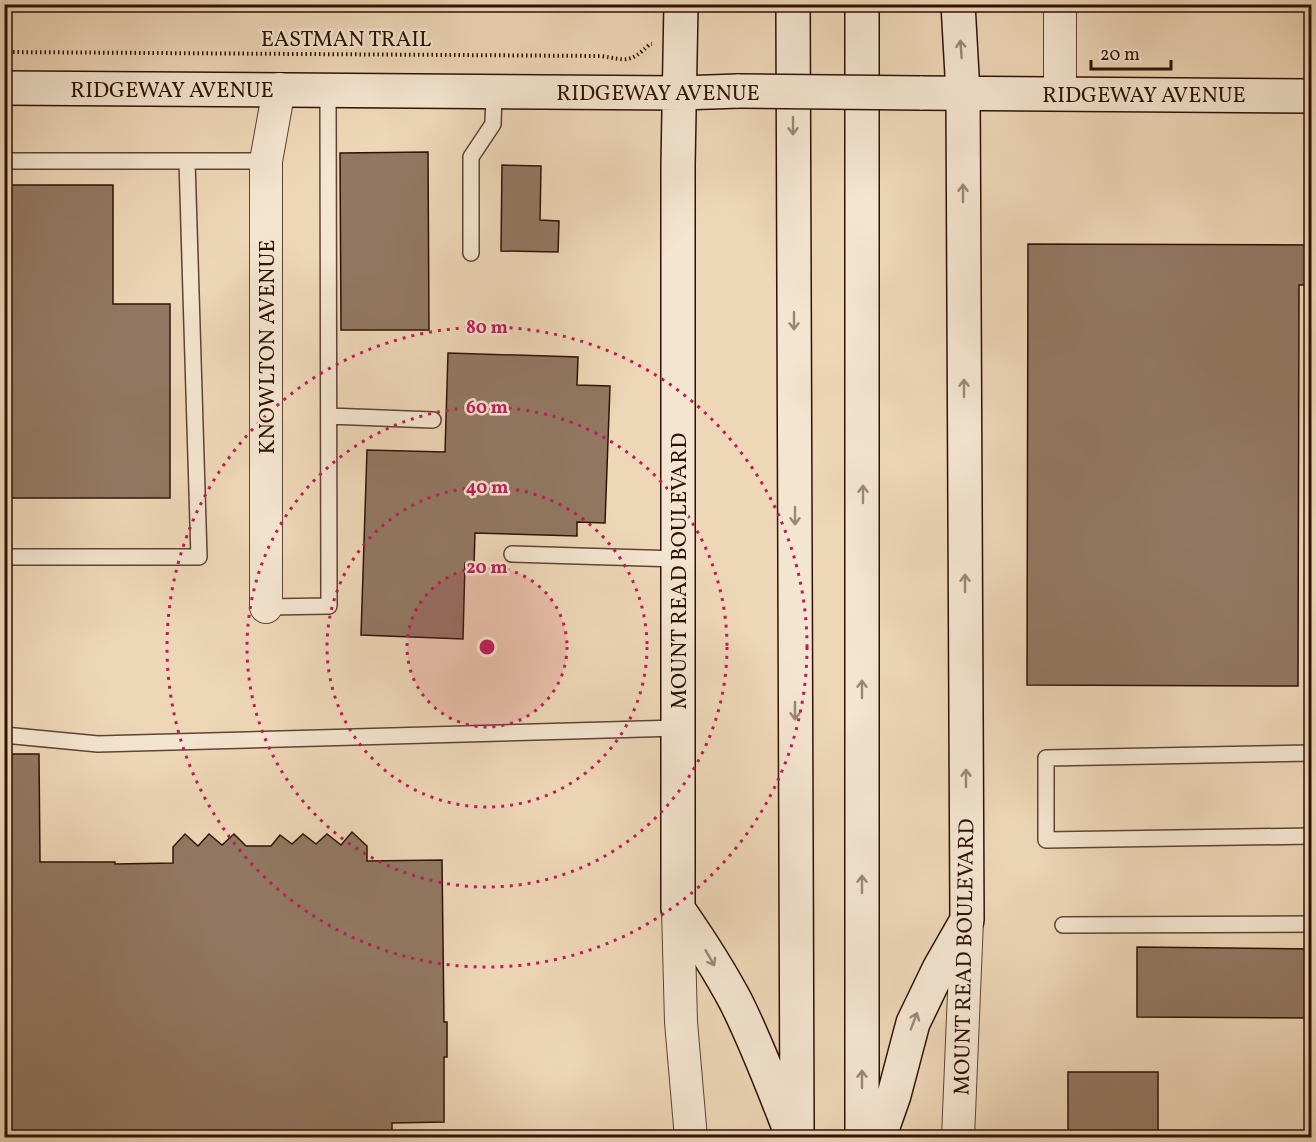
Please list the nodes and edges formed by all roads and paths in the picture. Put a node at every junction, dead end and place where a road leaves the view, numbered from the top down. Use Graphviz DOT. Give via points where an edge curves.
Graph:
graph roads {
  1 [pos="681,4"];
  2 [pos="793,4"];
  3 [pos="861,4"];
  4 [pos="958,4"];
  5 [pos="1060,4"];
  6 [pos="681,44"];
  7 [pos="4,52"];
  8 [pos="4,88"];
  9 [pos="279,89"];
  10 [pos="328,90"];
  11 [pos="494,91"];
  12 [pos="680,93"];
  13 [pos="963,93"];
  14 [pos="1060,94"];
  15 [pos="1311,96"];
  16 [pos="4,161"];
  17 [pos="187,161"];
  18 [pos="266,161"];
  19 [pos="471,253"];
  20 [pos="329,416"];
  21 [pos="433,420"];
  22 [pos="512,554"];
  23 [pos="4,557"];
  24 [pos="678,559"];
  25 [pos="266,607"];
  26 [pos="678,728"];
  27 [pos="4,735"];
  28 [pos="1311,753"];
  29 [pos="1311,836"];
  30 [pos="678,909"];
  31 [pos="967,920"];
  32 [pos="1311,924"];
  33 [pos="1063,925"];
  34 [pos="691,1137"];
  35 [pos="795,1137"];
  36 [pos="862,1137"];
  37 [pos="879,1137"];
  38 [pos="958,1137"];
  1 -- 6 [label="main road, MOUNT READ BOULEVARD"];
  2 -- 35 [label="main road, one-way"];
  36 -- 3 [label="main road, one-way"];
  13 -- 4 [label="main road, MOUNT READ BOULEVARD, one-way"];
  5 -- 14 [label="street"];
  6 -- 7 [label="path, EASTMAN TRAIL" via="650,44 637,57 626,60 601,56"];
  6 -- 12 [label="main road, MOUNT READ BOULEVARD"];
  8 -- 9 [label="main road, RIDGEWAY AVENUE"];
  9 -- 10 [label="main road, RIDGEWAY AVENUE"];
  9 -- 18 [label="street, KNOWLTON AVENUE"];
  10 -- 11 [label="main road, RIDGEWAY AVENUE"];
  10 -- 20 [label="lane"];
  11 -- 12 [label="main road, RIDGEWAY AVENUE"];
  11 -- 19 [label="lane" via="493,124 471,157"];
  12 -- 13 [label="main road, RIDGEWAY AVENUE, bridge"];
  12 -- 24 [label="main road, MOUNT READ BOULEVARD"];
  13 -- 14 [label="main road, RIDGEWAY AVENUE"];
  31 -- 13 [label="main road, MOUNT READ BOULEVARD, one-way"];
  14 -- 15 [label="main road, RIDGEWAY AVENUE"];
  16 -- 17 [label="lane"];
  17 -- 18 [label="lane"];
  17 -- 23 [label="lane" via="199,557"];
  18 -- 25 [label="street, KNOWLTON AVENUE"];
  20 -- 21 [label="lane"];
  20 -- 25 [label="lane" via="329,606"];
  22 -- 24 [label="lane"];
  24 -- 26 [label="main road, MOUNT READ BOULEVARD"];
  26 -- 27 [label="lane" via="98,744"];
  26 -- 30 [label="main road, MOUNT READ BOULEVARD"];
  28 -- 29 [label="lane" via="1046,758 1046,840"];
  30 -- 34 [label="street, MOUNT READ BOULEVARD" via="681,1022"];
  30 -- 35 [label="main road, one-way" via="736,1003"];
  37 -- 31 [label="main road, one-way" via="913,1023"];
  31 -- 38 [label="street, MOUNT READ BOULEVARD"];
  32 -- 33 [label="lane"];
}
